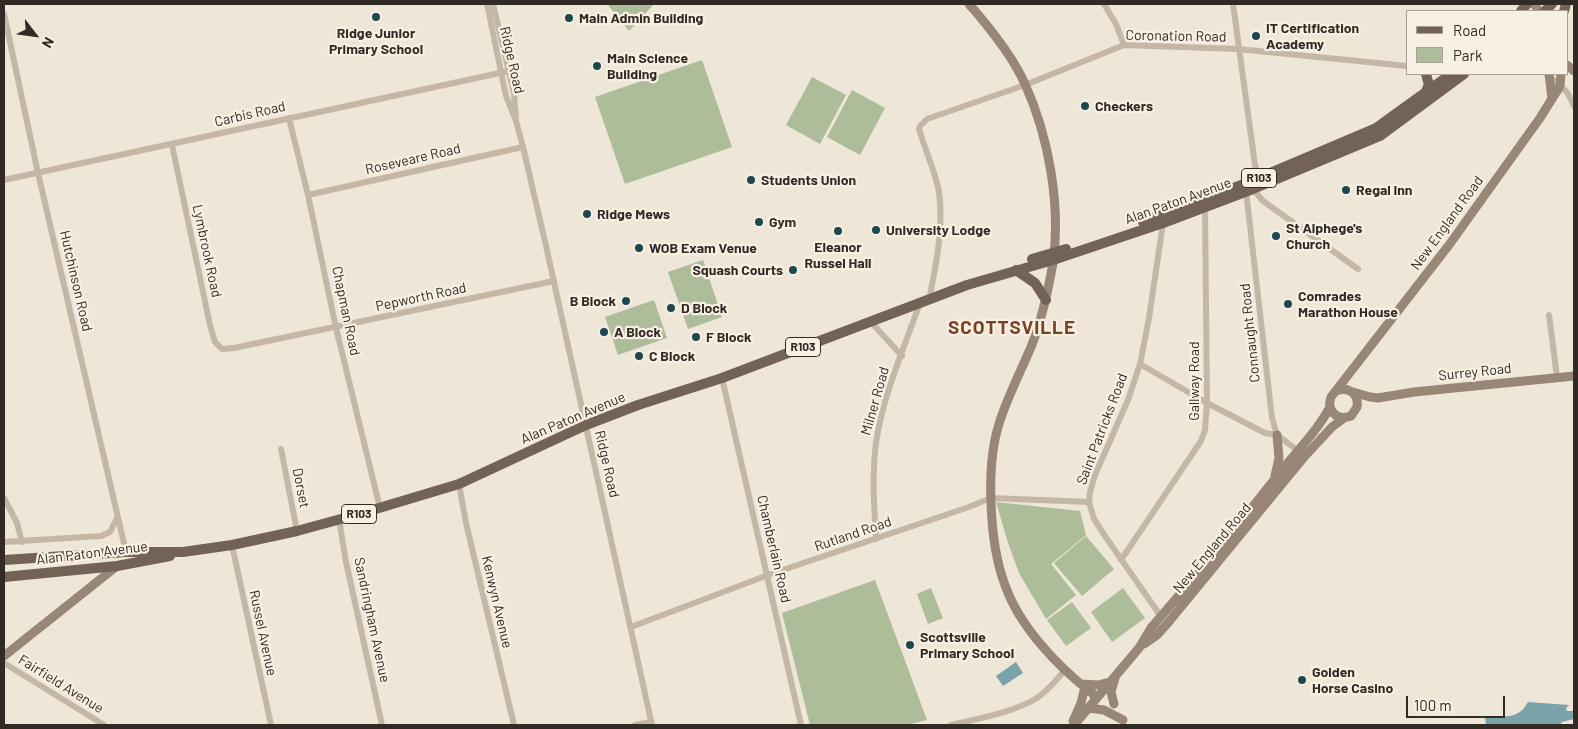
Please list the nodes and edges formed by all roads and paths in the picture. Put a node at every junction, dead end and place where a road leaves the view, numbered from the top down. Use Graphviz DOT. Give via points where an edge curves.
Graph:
graph roads {
  1 [pos="487,4"];
  2 [pos="493,4"];
  3 [pos="969,4"];
  4 [pos="1104,4"];
  5 [pos="1233,4"];
  6 [pos="1534,4"];
  7 [pos="1547,8"];
  8 [pos="4,14"];
  9 [pos="6,35"];
  10 [pos="1124,45"];
  11 [pos="1238,49"];
  12 [pos="1406,66"];
  13 [pos="505,71"];
  14 [pos="1426,75"];
  15 [pos="1454,75"];
  16 [pos="1561,75"];
  17 [pos="1550,76"];
  18 [pos="1025,85"];
  19 [pos="1560,86"];
  20 [pos="1424,94"];
  21 [pos="1552,99"];
  22 [pos="1574,106"];
  23 [pos="289,118"];
  24 [pos="927,119"];
  25 [pos="172,145"];
  26 [pos="523,147"];
  27 [pos="38,173"];
  28 [pos="1259,178"];
  29 [pos="4,180"];
  30 [pos="1250,190"];
  31 [pos="308,195"];
  32 [pos="1205,207"];
  33 [pos="1163,223"];
  34 [pos="1053,256"];
  35 [pos="1358,269"];
  36 [pos="1016,270"];
  37 [pos="554,282"];
  38 [pos="967,285"];
  39 [pos="1046,300"];
  40 [pos="924,301"];
  41 [pos="1549,315"];
  42 [pos="871,322"];
  43 [pos="336,328"];
  44 [pos="234,348"];
  45 [pos="902,356"];
  46 [pos="1361,359"];
  47 [pos="1140,364"];
  48 [pos="1574,376"];
  49 [pos="1557,377"];
  50 [pos="722,378"];
  51 [pos="1336,391"];
  52 [pos="1352,391"];
  53 [pos="1378,398"];
  54 [pos="1207,403"];
  55 [pos="1330,407"];
  56 [pos="1357,407"];
  57 [pos="1344,418"];
  58 [pos="586,425"];
  59 [pos="1277,436"];
  60 [pos="281,449"];
  61 [pos="1302,453"];
  62 [pos="1275,479"];
  63 [pos="459,484"];
  64 [pos="4,498"];
  65 [pos="991,498"];
  66 [pos="1089,502"];
  67 [pos="380,508"];
  68 [pos="117,518"];
  69 [pos="339,519"];
  70 [pos="297,531"];
  71 [pos="876,539"];
  72 [pos="4,542"];
  73 [pos="22,542"];
  74 [pos="232,546"];
  75 [pos="126,552"];
  76 [pos="183,552"];
  77 [pos="4,560"];
  78 [pos="1121,560"];
  79 [pos="117,566"];
  80 [pos="768,576"];
  81 [pos="4,577"];
  82 [pos="1164,620"];
  83 [pos="631,627"];
  84 [pos="4,656"];
  85 [pos="4,663"];
  86 [pos="1065,670"];
  87 [pos="1117,674"];
  88 [pos="1110,682"];
  89 [pos="1083,685"];
  90 [pos="1096,695"];
  91 [pos="1114,704"];
  92 [pos="1088,708"];
  93 [pos="1123,720"];
  94 [pos="652,723"];
  95 [pos="104,725"];
  96 [pos="271,725"];
  97 [pos="382,725"];
  98 [pos="514,725"];
  99 [pos="635,725"];
  100 [pos="801,725"];
  101 [pos="951,725"];
  102 [pos="1072,725"];
  1 -- 13 [label="street, Ridge Road"];
  2 -- 13 [label="street, Ridge Road"];
  3 -- 18 [label="street" via="1004,49"];
  4 -- 10 [label="street"];
  5 -- 11 [label="street"];
  6 -- 7 [label="street"];
  8 -- 9 [label="street, Hutchinson Road"];
  9 -- 27 [label="street, Hutchinson Road"];
  10 -- 11 [label="street, Coronation Road"];
  10 -- 18 [label="street, Coronation Road"];
  11 -- 12 [label="street, Coronation Road"];
  11 -- 28 [label="street"];
  13 -- 23 [label="street, Carbis Road"];
  13 -- 26 [label="street, Ridge Road" via="506,96"];
  14 -- 20 [label="main road" via="1429,85"];
  15 -- 20 [label="main road, Alan Paton Avenue / R103"];
  15 -- 30 [label="main road, Alan Paton Avenue / R103" via="1380,136"];
  16 -- 19 [label="street, New England Road"];
  17 -- 19 [label="street"];
  17 -- 21 [label="street"];
  18 -- 24 [label="street, Coronation Road"];
  18 -- 34 [label="street" via="1045,147 1053,186"];
  19 -- 21 [label="street, New England Road"];
  19 -- 22 [label="street"];
  20 -- 28 [label="main road, Alan Paton Avenue / R103" via="1376,128"];
  21 -- 46 [label="street, New England Road" via="1449,245"];
  23 -- 25 [label="street, Carbis Road"];
  23 -- 31 [label="street, Chapman Road"];
  24 -- 40 [label="street, Milner Road" via="919,129 933,169 940,208 936,267"];
  25 -- 27 [label="street, Carbis Road"];
  25 -- 44 [label="street, Lymbrook Road" via="215,342 222,349"];
  26 -- 31 [label="street, Roseveare Road"];
  26 -- 37 [label="street, Ridge Road"];
  27 -- 29 [label="street, Carbis Road"];
  27 -- 68 [label="street, Hutchinson Road"];
  28 -- 34 [label="main road, Alan Paton Avenue / R103"];
  30 -- 32 [label="main road, Alan Paton Avenue / R103"];
  30 -- 35 [label="street"];
  30 -- 59 [label="street, Connaught Road" via="1272,418"];
  31 -- 43 [label="street, Chapman Road"];
  32 -- 33 [label="main road, Alan Paton Avenue / R103"];
  32 -- 54 [label="street, Gallway Road"];
  33 -- 34 [label="main road, Alan Paton Avenue / R103"];
  33 -- 47 [label="street, Saint Patricks Road"];
  34 -- 36 [label="main road, Alan Paton Avenue / R103"];
  34 -- 38 [label="main road, Alan Paton Avenue / R103" via="992,271"];
  34 -- 39 [label="street"];
  36 -- 38 [label="main road, Alan Paton Avenue / R103"];
  36 -- 39 [label="main road" via="1035,283"];
  37 -- 43 [label="street, Pepworth Road"];
  37 -- 58 [label="street, Ridge Road"];
  38 -- 40 [label="main road, Alan Paton Avenue / R103"];
  39 -- 65 [label="street" via="996,434"];
  40 -- 42 [label="main road, Alan Paton Avenue / R103"];
  40 -- 45 [label="street, Milner Road"];
  41 -- 49 [label="street"];
  42 -- 45 [label="street"];
  42 -- 50 [label="main road, Alan Paton Avenue / R103"];
  43 -- 44 [label="street, Pepworth Road"];
  43 -- 67 [label="street, Chapman Road"];
  45 -- 71 [label="street, Milner Road" via="876,443"];
  46 -- 51 [label="street, New England Road"];
  46 -- 52 [label="street, New England Road" via="1352,378"];
  47 -- 54 [label="street"];
  47 -- 66 [label="street, Saint Patricks Road" via="1095,475"];
  48 -- 49 [label="street, Surrey Road"];
  49 -- 53 [label="street, Surrey Road"];
  50 -- 58 [label="main road, Alan Paton Avenue / R103"];
  50 -- 80 [label="street, Chamberlain Road"];
  51 -- 52 [label="street"];
  51 -- 55 [label="street" via="1331,396"];
  52 -- 53 [label="street, Surrey Road"];
  52 -- 56 [label="street"];
  53 -- 56 [label="street, Surrey Road"];
  54 -- 59 [label="street"];
  54 -- 78 [label="street, Gallway Road" via="1201,441"];
  55 -- 57 [label="street" via="1333,414"];
  55 -- 61 [label="street, New England Road"];
  56 -- 57 [label="street" via="1351,416"];
  57 -- 61 [label="street, New England Road"];
  58 -- 63 [label="main road, Alan Paton Avenue / R103"];
  58 -- 83 [label="street, Ridge Road"];
  59 -- 61 [label="street"];
  59 -- 62 [label="street" via="1279,458"];
  60 -- 70 [label="street, Dorset"];
  61 -- 62 [label="street, New England Road"];
  61 -- 82 [label="street, New England Road"];
  62 -- 82 [label="street, New England Road"];
  63 -- 67 [label="main road, Alan Paton Avenue / R103"];
  63 -- 98 [label="street, Kenwyn Avenue"];
  64 -- 73 [label="street"];
  65 -- 66 [label="street, Rutland Road"];
  65 -- 71 [label="street, Rutland Road"];
  65 -- 86 [label="street" via="995,548 1005,587 1025,622"];
  66 -- 78 [label="street, Saint Patricks Road" via="1094,519"];
  67 -- 69 [label="main road, Alan Paton Avenue / R103"];
  68 -- 73 [label="street" via="110,532 101,536"];
  68 -- 75 [label="street, Hutchinson Road"];
  69 -- 70 [label="main road, Alan Paton Avenue / R103"];
  69 -- 97 [label="street, Sandringham Avenue" via="347,570"];
  70 -- 74 [label="main road, Alan Paton Avenue / R103"];
  71 -- 80 [label="street, Rutland Road"];
  72 -- 73 [label="street"];
  74 -- 76 [label="main road, Alan Paton Avenue / R103"];
  74 -- 96 [label="street, Russel Avenue"];
  75 -- 76 [label="main road, Alan Paton Avenue / R103"];
  75 -- 77 [label="main road, Alan Paton Avenue / R103"];
  76 -- 79 [label="main road, Alan Paton Avenue / R103"];
  78 -- 82 [label="street, Saint Patricks Road"];
  79 -- 81 [label="main road, Alan Paton Avenue / R103"];
  79 -- 84 [label="street"];
  80 -- 83 [label="street, Rutland Road"];
  80 -- 100 [label="street, Chamberlain Road"];
  82 -- 87 [label="street, New England Road"];
  83 -- 94 [label="street, Ridge Road"];
  85 -- 95 [label="street, Fairfield Avenue"];
  86 -- 89 [label="street"];
  86 -- 101 [label="street" via="1037,698 1003,712"];
  87 -- 88 [label="street, New England Road"];
  87 -- 91 [label="street" via="1111,692"];
  88 -- 89 [label="street"];
  88 -- 90 [label="street, New England Road"];
  89 -- 90 [label="street"];
  89 -- 102 [label="street"];
  90 -- 92 [label="street, New England Road"];
  92 -- 93 [label="street" via="1104,710"];
  92 -- 102 [label="street, New England Road"];
  94 -- 99 [label="street"];
}
